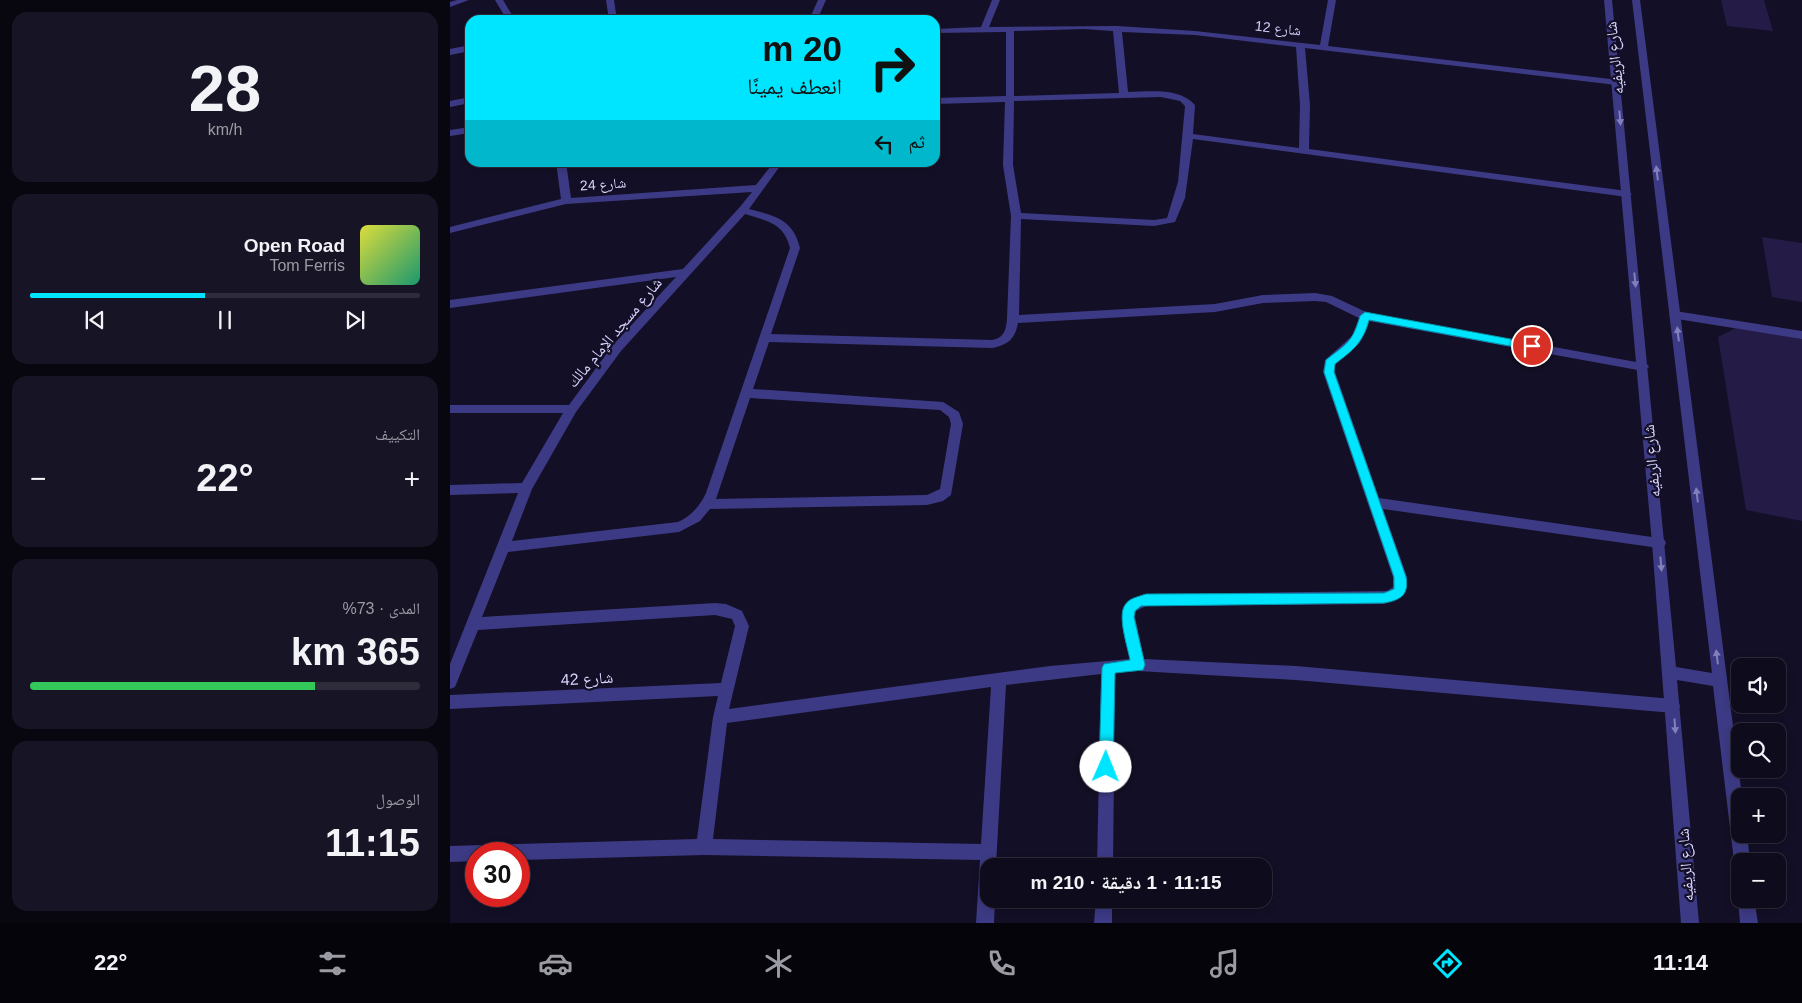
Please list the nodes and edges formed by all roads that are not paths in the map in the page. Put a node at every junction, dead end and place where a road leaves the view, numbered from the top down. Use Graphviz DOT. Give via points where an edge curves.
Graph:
graph roads {
  1 [pos="465,0"];
  2 [pos="499,0"];
  3 [pos="610,0"];
  4 [pos="822,0"];
  5 [pos="996,0"];
  6 [pos="1332,0"];
  7 [pos="1608,0"];
  8 [pos="1636,0"];
  9 [pos="450,5"];
  10 [pos="508,15"];
  11 [pos="612,15"];
  12 [pos="815,15"];
  13 [pos="1010,28"];
  14 [pos="1117,28"];
  15 [pos="984,29"];
  16 [pos="940,31"];
  17 [pos="1300,44"];
  18 [pos="1324,46"];
  19 [pos="465,49"];
  20 [pos="450,52"];
  21 [pos="1616,82"];
  22 [pos="1124,96"];
  23 [pos="1010,100"];
  24 [pos="465,101"];
  25 [pos="940,101"];
  26 [pos="450,104"];
  27 [pos="465,131"];
  28 [pos="450,133"];
  29 [pos="1190,136"];
  30 [pos="1304,151"];
  31 [pos="561,167"];
  32 [pos="776,167"];
  33 [pos="761,188"];
  34 [pos="1627,194"];
  35 [pos="566,201"];
  36 [pos="743,210"];
  37 [pos="1016,216"];
  38 [pos="450,230"];
  39 [pos="686,272"];
  40 [pos="450,304"];
  41 [pos="1675,315"];
  42 [pos="1365,316"];
  43 [pos="1013,319"];
  44 [pos="1802,335"];
  45 [pos="765,338"];
  46 [pos="1643,367"];
  47 [pos="746,393"];
  48 [pos="450,409"];
  49 [pos="572,409"];
  50 [pos="526,488"];
  51 [pos="450,490"];
  52 [pos="1374,502"];
  53 [pos="707,504"];
  54 [pos="1659,543"];
  55 [pos="503,547"];
  56 [pos="472,624"];
  57 [pos="1138,665"];
  58 [pos="1108,668"];
  59 [pos="1670,672"];
  60 [pos="999,680"];
  61 [pos="1720,681"];
  62 [pos="450,682"];
  63 [pos="727,689"];
  64 [pos="450,702"];
  65 [pos="1673,706"];
  66 [pos="720,717"];
  67 [pos="704,848"];
  68 [pos="989,852"];
  69 [pos="1741,853"];
  70 [pos="450,854"];
  71 [pos="1104,858"];
  72 [pos="1104,908"];
  73 [pos="1747,908"];
  74 [pos="985,923"];
  75 [pos="1104,923"];
  76 [pos="1690,923"];
  77 [pos="1749,923"];
  1 -- 9 [label="street"];
  2 -- 10 [label="street"];
  3 -- 11 [label="street"];
  4 -- 12 [label="street"];
  5 -- 15 [label="street"];
  6 -- 18 [label="street"];
  7 -- 21 [label="street, شارع الريفيه"];
  41 -- 8 [label="street, شارع الريفيه, one-way"];
  13 -- 14 [label="street, شارع 12"];
  13 -- 15 [label="street, شارع 12"];
  13 -- 23 [label="street"];
  14 -- 17 [label="street, شارع 12"];
  14 -- 22 [label="street"];
  15 -- 16 [label="street, شارع 12"];
  17 -- 18 [label="street, شارع 12"];
  17 -- 30 [label="street" via="1305,105"];
  18 -- 21 [label="street, شارع 12"];
  19 -- 20 [label="street"];
  21 -- 34 [label="street, شارع الريفيه, one-way"];
  22 -- 23 [label="street"];
  22 -- 29 [label="street" via="1160,94 1183,99 1190,105"];
  23 -- 25 [label="street"];
  23 -- 37 [label="street" via="1008,165"];
  24 -- 26 [label="street"];
  27 -- 28 [label="street"];
  29 -- 30 [label="street"];
  29 -- 37 [label="street" via="1178,206 1171,220 1154,223"];
  30 -- 34 [label="street"];
  31 -- 35 [label="street"];
  32 -- 33 [label="street, شارع مسجد الإمام مالك"];
  33 -- 35 [label="street, شارع 24"];
  33 -- 36 [label="street, شارع مسجد الإمام مالك"];
  34 -- 46 [label="street, شارع الريفيه, one-way"];
  35 -- 38 [label="street, شارع 24"];
  36 -- 39 [label="street, شارع مسجد الإمام مالك"];
  36 -- 45 [label="street" via="780,222 794,238 792,260"];
  37 -- 43 [label="street"];
  39 -- 40 [label="street"];
  39 -- 49 [label="street, شارع مسجد الإمام مالك" via="617,348"];
  41 -- 44 [label="street"];
  61 -- 41 [label="street, شارع الريفيه, one-way"];
  42 -- 43 [label="street" via="1328,299 1315,297 1263,299 1215,308"];
  42 -- 46 [label="street"];
  42 -- 52 [label="street" via="1354,343 1329,363 1329,372"];
  43 -- 45 [label="street" via="1008,339 992,344"];
  45 -- 47 [label="street"];
  46 -- 54 [label="street, شارع الريفيه"];
  47 -- 53 [label="street"];
  47 -- 53 [label="street" via="943,406 955,415 956,424 946,491 927,500"];
  48 -- 49 [label="street"];
  49 -- 50 [label="street, شارع مسجد الإمام مالك"];
  50 -- 51 [label="street"];
  50 -- 55 [label="street, شارع مسجد الإمام مالك"];
  52 -- 54 [label="street"];
  52 -- 57 [label="street" via="1400,577 1401,586 1393,596 1137,602 1130,608 1128,617"];
  53 -- 55 [label="street" via="692,522 679,527"];
  54 -- 59 [label="street, شارع الريفيه, one-way"];
  55 -- 56 [label="street, شارع مسجد الإمام مالك"];
  56 -- 62 [label="street, شارع مسجد الإمام مالك"];
  56 -- 63 [label="street" via="726,610 737,615 742,626"];
  57 -- 58 [label="street"];
  57 -- 65 [label="street" via="1296,673"];
  58 -- 60 [label="street"];
  58 -- 71 [label="street"];
  59 -- 61 [label="street"];
  59 -- 65 [label="street, شارع الريفيه"];
  60 -- 66 [label="street"];
  60 -- 68 [label="street"];
  61 -- 69 [label="street, شارع الريفيه"];
  63 -- 64 [label="street, شارع 42"];
  63 -- 66 [label="street"];
  65 -- 76 [label="street, شارع الريفيه, one-way"];
  66 -- 67 [label="street"];
  67 -- 68 [label="street"];
  67 -- 70 [label="street"];
  68 -- 74 [label="street"];
  72 -- 75 [label="street"];
  73 -- 77 [label="street"];
}
